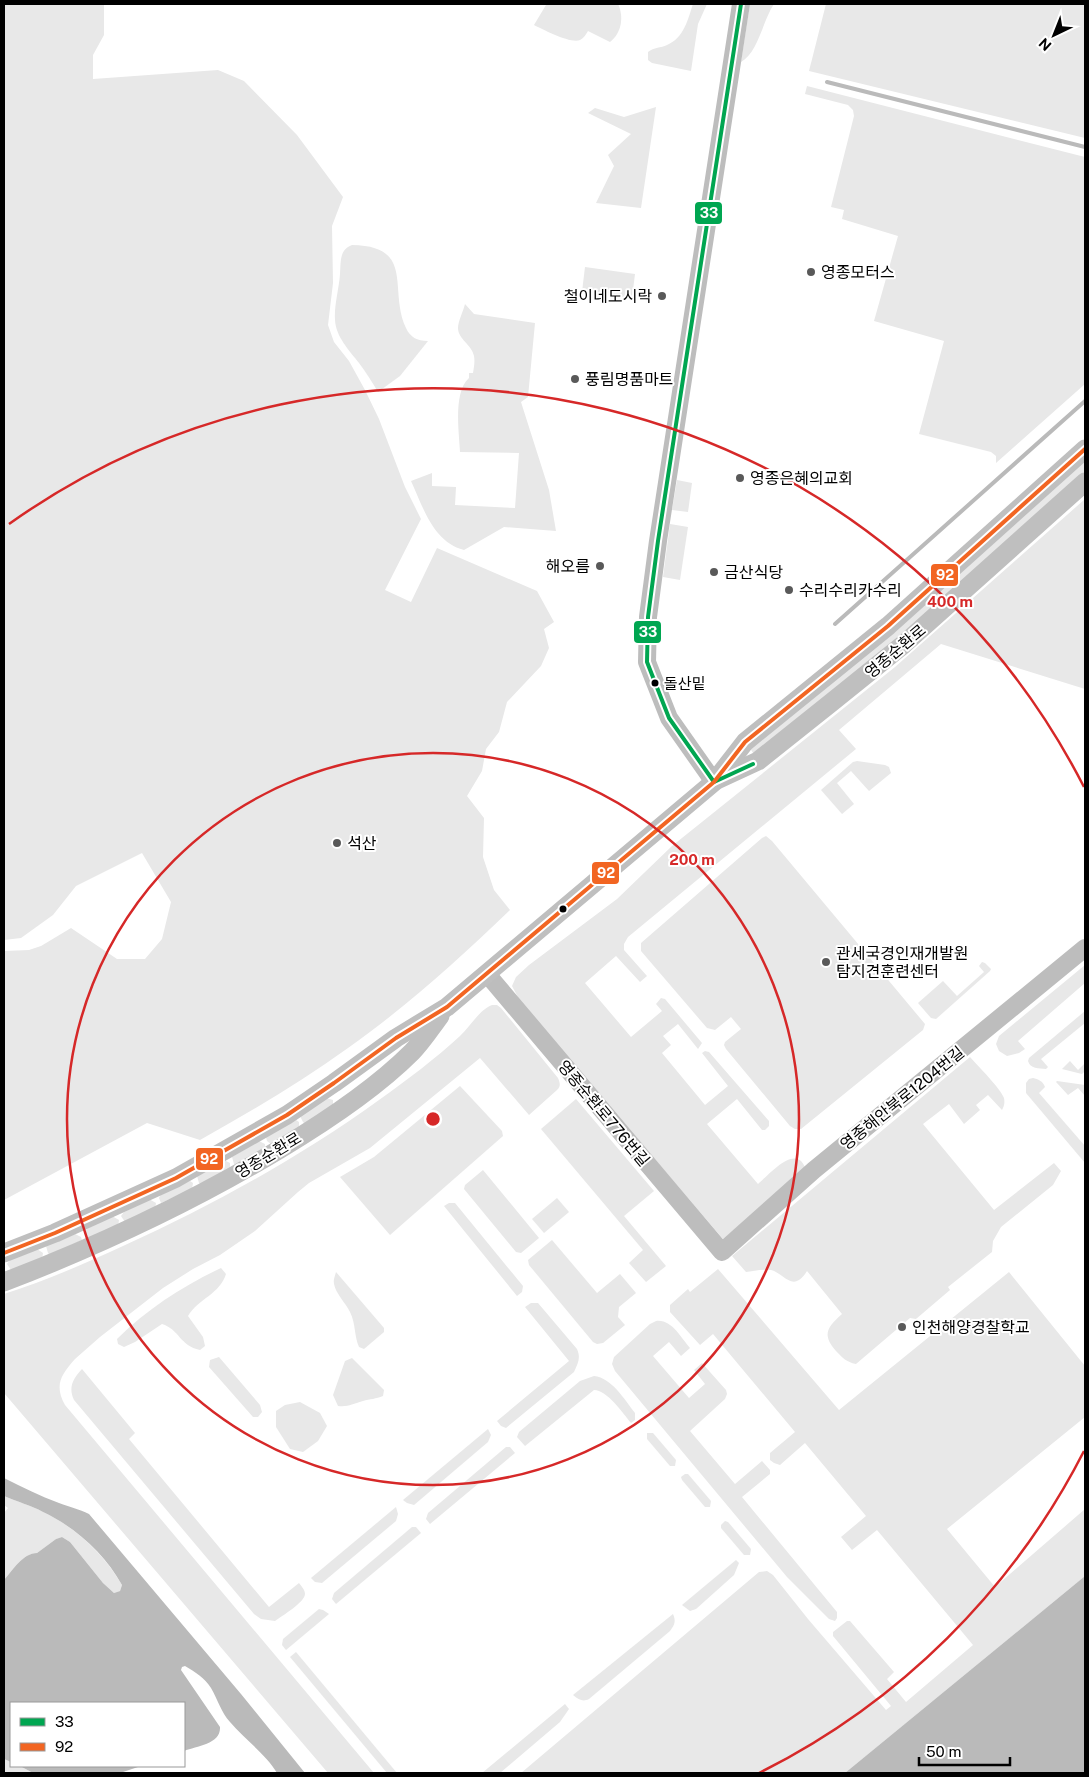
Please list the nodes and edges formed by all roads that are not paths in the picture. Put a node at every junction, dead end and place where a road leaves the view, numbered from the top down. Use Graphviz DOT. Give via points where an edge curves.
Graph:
graph roads {
  1 [pos="741,4"];
  2 [pos="1085,449"];
  3 [pos="1085,482"];
  4 [pos="714,782"];
  5 [pos="1085,948"];
  6 [pos="487,974"];
  7 [pos="447,1008"];
  8 [pos="722,1252"];
  9 [pos="4,1253"];
  10 [pos="4,1282"];
  1 -- 4 [label="street" via="658,542 646,652 669,718"];
  2 -- 4 [label="main road, 영종순환로" via="888,626 745,742"];
  3 -- 4 [label="main road, 영종순환로" via="904,644 758,762"];
  4 -- 6 [label="main road, 영종순환로"];
  5 -- 8 [label="street, 영종해안북로1204번길" via="814,1170"];
  6 -- 7 [label="main road, 영종순환로"];
  6 -- 8 [label="street, 영종순환로776번길"];
  7 -- 9 [label="main road, 영종순환로" via="396,1038 287,1114 184,1173 115,1207"];
  7 -- 10 [label="main road, 영종순환로" via="413,1052 390,1072 294,1140 148,1221"];
}
